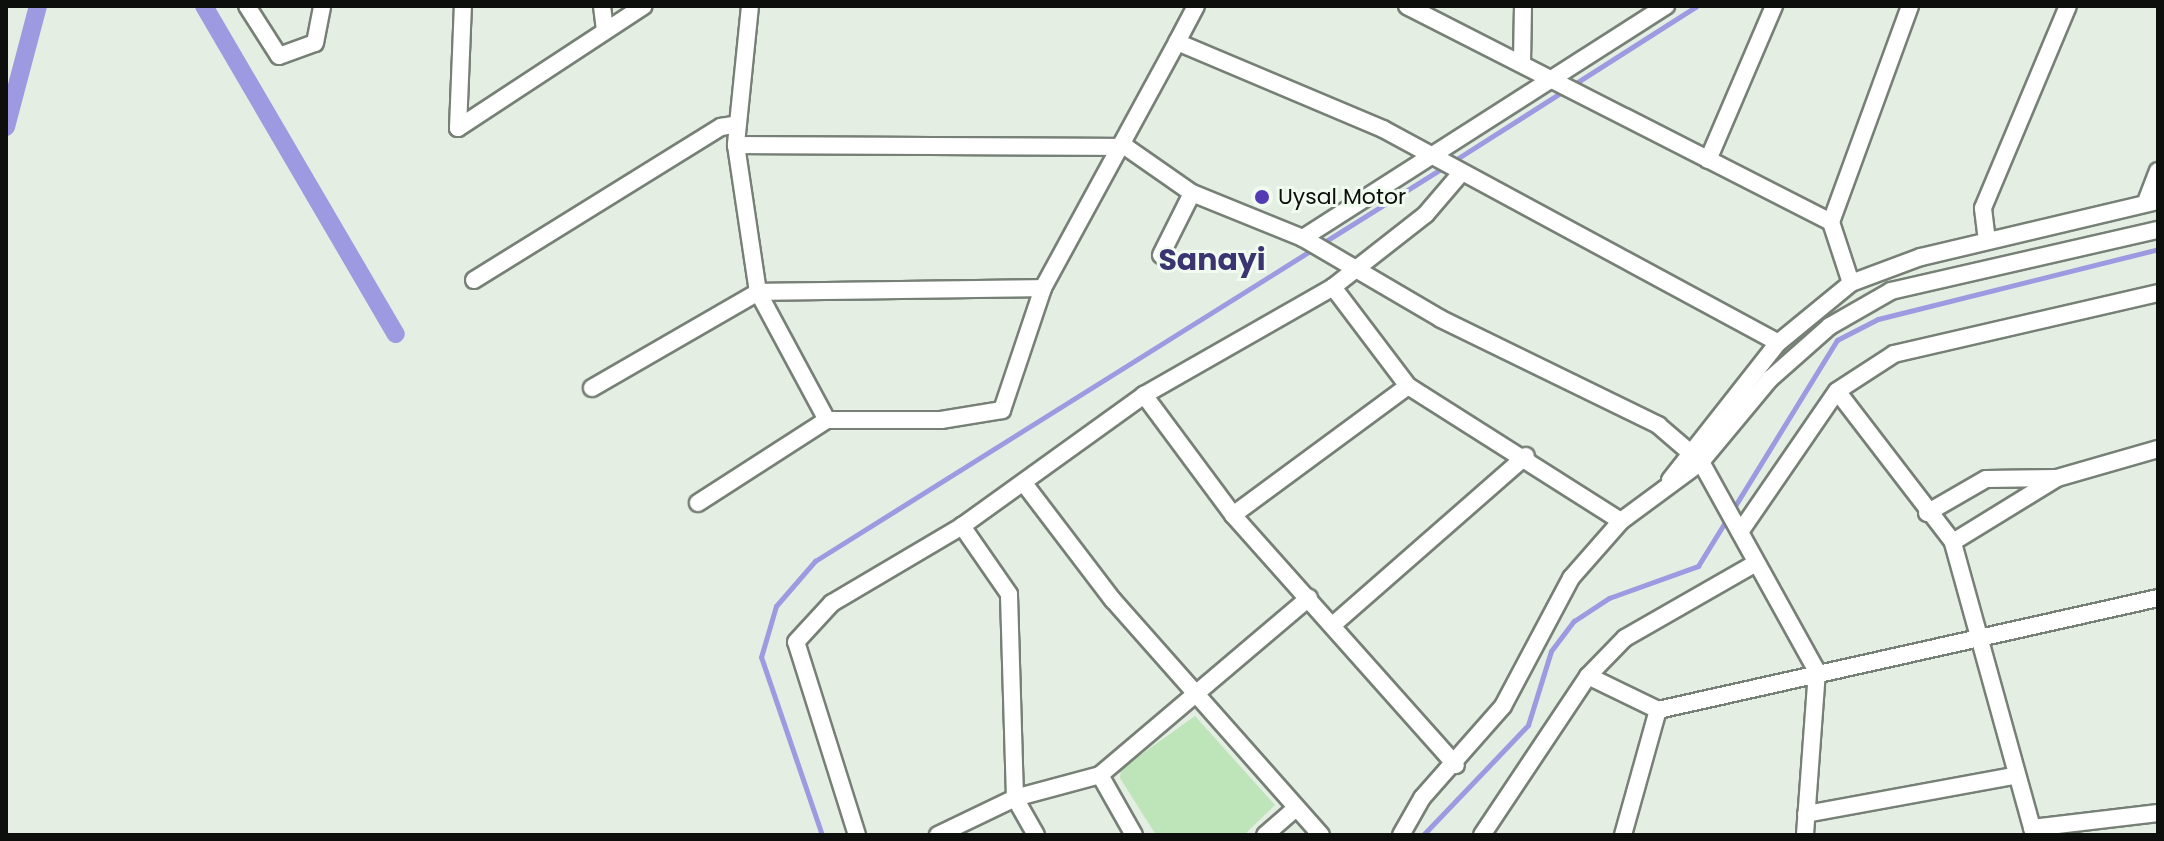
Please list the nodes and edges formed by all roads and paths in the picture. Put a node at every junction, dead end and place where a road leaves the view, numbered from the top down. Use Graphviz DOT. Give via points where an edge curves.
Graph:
graph roads {
  1 [pos="247,6"];
  2 [pos="322,6"];
  3 [pos="463,6"];
  4 [pos="602,6"];
  5 [pos="644,6"];
  6 [pos="750,6"];
  7 [pos="1196,6"];
  8 [pos="1407,6"];
  9 [pos="1523,6"];
  10 [pos="1666,6"];
  11 [pos="1774,6"];
  12 [pos="1910,6"];
  13 [pos="2068,6"];
  14 [pos="605,31"];
  15 [pos="1177,42"];
  16 [pos="1522,63"];
  17 [pos="1550,78"];
  18 [pos="738,124"];
  19 [pos="736,145"];
  20 [pos="1126,147"];
  21 [pos="1426,157"];
  22 [pos="1708,160"];
  23 [pos="2158,171"];
  24 [pos="1459,172"];
  25 [pos="1192,193"];
  26 [pos="2152,201"];
  27 [pos="1831,222"];
  28 [pos="2158,230"];
  29 [pos="1306,240"];
  30 [pos="1987,241"];
  31 [pos="1161,255"];
  32 [pos="1358,265"];
  33 [pos="474,280"];
  34 [pos="1851,283"];
  35 [pos="1333,287"];
  36 [pos="1043,288"];
  37 [pos="758,292"];
  38 [pos="2158,293"];
  39 [pos="1778,343"];
  40 [pos="1408,386"];
  41 [pos="592,388"];
  42 [pos="1837,391"];
  43 [pos="1144,395"];
  44 [pos="827,420"];
  45 [pos="2158,449"];
  46 [pos="1526,456"];
  47 [pos="1694,456"];
  48 [pos="2057,478"];
  49 [pos="1026,486"];
  50 [pos="698,503"];
  51 [pos="1927,513"];
  52 [pos="1233,515"];
  53 [pos="1621,521"];
  54 [pos="962,526"];
  55 [pos="1738,530"];
  56 [pos="1953,542"];
  57 [pos="1754,564"];
  58 [pos="1309,598"];
  59 [pos="2158,598"];
  60 [pos="1334,624"];
  61 [pos="1980,636"];
  62 [pos="1817,671"];
  63 [pos="1588,676"];
  64 [pos="1199,694"];
  65 [pos="1658,710"];
  66 [pos="1456,765"];
  67 [pos="1100,775"];
  68 [pos="2013,776"];
  69 [pos="1015,798"];
  70 [pos="1295,809"];
  71 [pos="2158,813"];
  72 [pos="1806,814"];
  73 [pos="2033,832"];
  74 [pos="857,835"];
  75 [pos="939,835"];
  76 [pos="1036,835"];
  77 [pos="1134,835"];
  78 [pos="1265,835"];
  79 [pos="1321,835"];
  80 [pos="1401,835"];
  81 [pos="1482,835"];
  82 [pos="1623,835"];
  83 [pos="1805,835"];
  1 -- 2 [label="street" via="279,56 315,43"];
  3 -- 14 [label="street" via="458,128"];
  4 -- 14 [label="street"];
  5 -- 14 [label="street"];
  6 -- 18 [label="street"];
  7 -- 15 [label="street"];
  8 -- 16 [label="street"];
  9 -- 16 [label="street"];
  10 -- 17 [label="street"];
  11 -- 22 [label="street"];
  12 -- 27 [label="street"];
  13 -- 30 [label="street" via="1983,208"];
  15 -- 20 [label="street"];
  15 -- 21 [label="street" via="1383,129"];
  16 -- 17 [label="street"];
  17 -- 21 [label="street"];
  17 -- 22 [label="street"];
  18 -- 19 [label="street"];
  18 -- 33 [label="street" via="721,127"];
  19 -- 20 [label="street"];
  19 -- 37 [label="street"];
  20 -- 25 [label="street"];
  20 -- 36 [label="street" via="1097,178"];
  21 -- 24 [label="street"];
  21 -- 29 [label="street"];
  22 -- 27 [label="street"];
  23 -- 26 [label="street"];
  24 -- 32 [label="street" via="1426,214"];
  24 -- 39 [label="street"];
  25 -- 29 [label="street"];
  25 -- 31 [label="street"];
  26 -- 30 [label="street"];
  27 -- 34 [label="street"];
  28 -- 47 [label="street" via="1891,291 1859,306 1788,361"];
  29 -- 32 [label="street"];
  30 -- 34 [label="street"];
  32 -- 35 [label="street"];
  32 -- 47 [label="street" via="1441,319 1658,425"];
  34 -- 39 [label="street"];
  35 -- 40 [label="street"];
  35 -- 43 [label="street"];
  36 -- 37 [label="street"];
  36 -- 44 [label="street" via="1002,410 941,420"];
  37 -- 41 [label="street"];
  37 -- 44 [label="street"];
  38 -- 42 [label="street" via="1894,354"];
  39 -- 47 [label="street"];
  40 -- 46 [label="street"];
  40 -- 52 [label="street"];
  42 -- 51 [label="street"];
  42 -- 55 [label="street"];
  43 -- 49 [label="street"];
  43 -- 52 [label="street"];
  44 -- 50 [label="street"];
  45 -- 48 [label="street"];
  46 -- 53 [label="street"];
  46 -- 60 [label="street"];
  47 -- 53 [label="street" via="1663,492"];
  47 -- 55 [label="street" via="1720,487"];
  48 -- 51 [label="street" via="1986,479"];
  48 -- 56 [label="street"];
  49 -- 54 [label="street"];
  49 -- 64 [label="street"];
  51 -- 56 [label="street"];
  52 -- 58 [label="street"];
  53 -- 66 [label="street" via="1571,578 1503,706"];
  54 -- 69 [label="street" via="1009,594"];
  54 -- 74 [label="street" via="832,603 796,642"];
  55 -- 57 [label="street"];
  56 -- 61 [label="street"];
  57 -- 62 [label="street"];
  57 -- 63 [label="street" via="1625,638"];
  58 -- 60 [label="street"];
  58 -- 64 [label="street"];
  59 -- 61 [label="street"];
  60 -- 66 [label="street"];
  61 -- 62 [label="street"];
  61 -- 68 [label="street"];
  62 -- 65 [label="street"];
  62 -- 72 [label="street"];
  63 -- 65 [label="street"];
  63 -- 81 [label="street"];
  64 -- 67 [label="street"];
  64 -- 70 [label="street"];
  65 -- 82 [label="street"];
  66 -- 80 [label="street" via="1422,798"];
  67 -- 69 [label="street"];
  67 -- 77 [label="street"];
  68 -- 72 [label="street"];
  68 -- 73 [label="street"];
  69 -- 75 [label="street"];
  69 -- 76 [label="street"];
  70 -- 78 [label="street"];
  70 -- 79 [label="street"];
  71 -- 73 [label="street"];
  72 -- 83 [label="street"];
}
